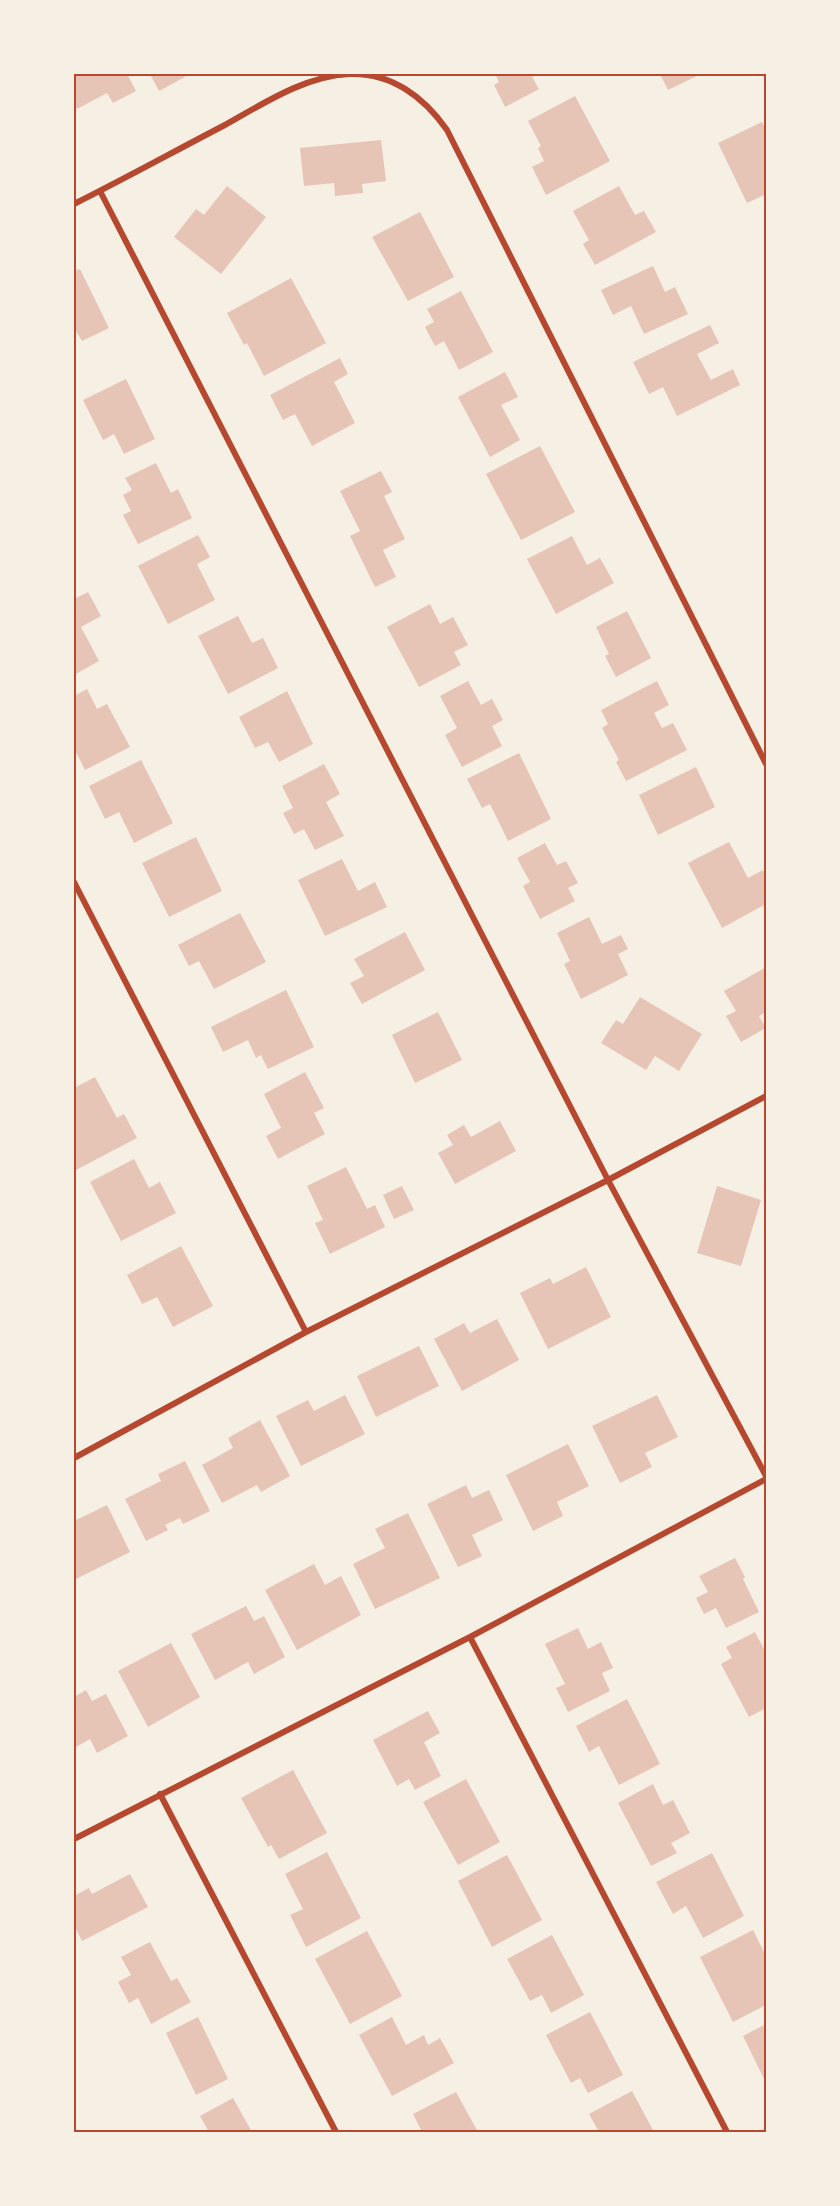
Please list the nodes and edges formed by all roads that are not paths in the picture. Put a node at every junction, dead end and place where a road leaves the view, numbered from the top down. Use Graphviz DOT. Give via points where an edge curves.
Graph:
graph roads {
  1 [pos="100,191"];
  2 [pos="74,204"];
  3 [pos="766,764"];
  4 [pos="74,882"];
  5 [pos="766,1096"];
  6 [pos="608,1180"];
  7 [pos="306,1332"];
  8 [pos="74,1458"];
  9 [pos="766,1477"];
  10 [pos="470,1637"];
  11 [pos="160,1794"];
  12 [pos="74,1839"];
  13 [pos="336,2133"];
  14 [pos="727,2133"];
  1 -- 2 [label="street"];
  1 -- 3 [label="street" via="309,82 348,74 370,75 422,99 447,129"];
  1 -- 6 [label="street"];
  4 -- 7 [label="street"];
  5 -- 6 [label="street"];
  6 -- 7 [label="street"];
  6 -- 9 [label="street"];
  7 -- 8 [label="street"];
  9 -- 10 [label="street"];
  10 -- 11 [label="street"];
  10 -- 14 [label="street"];
  11 -- 12 [label="street"];
  11 -- 13 [label="street"];
}
